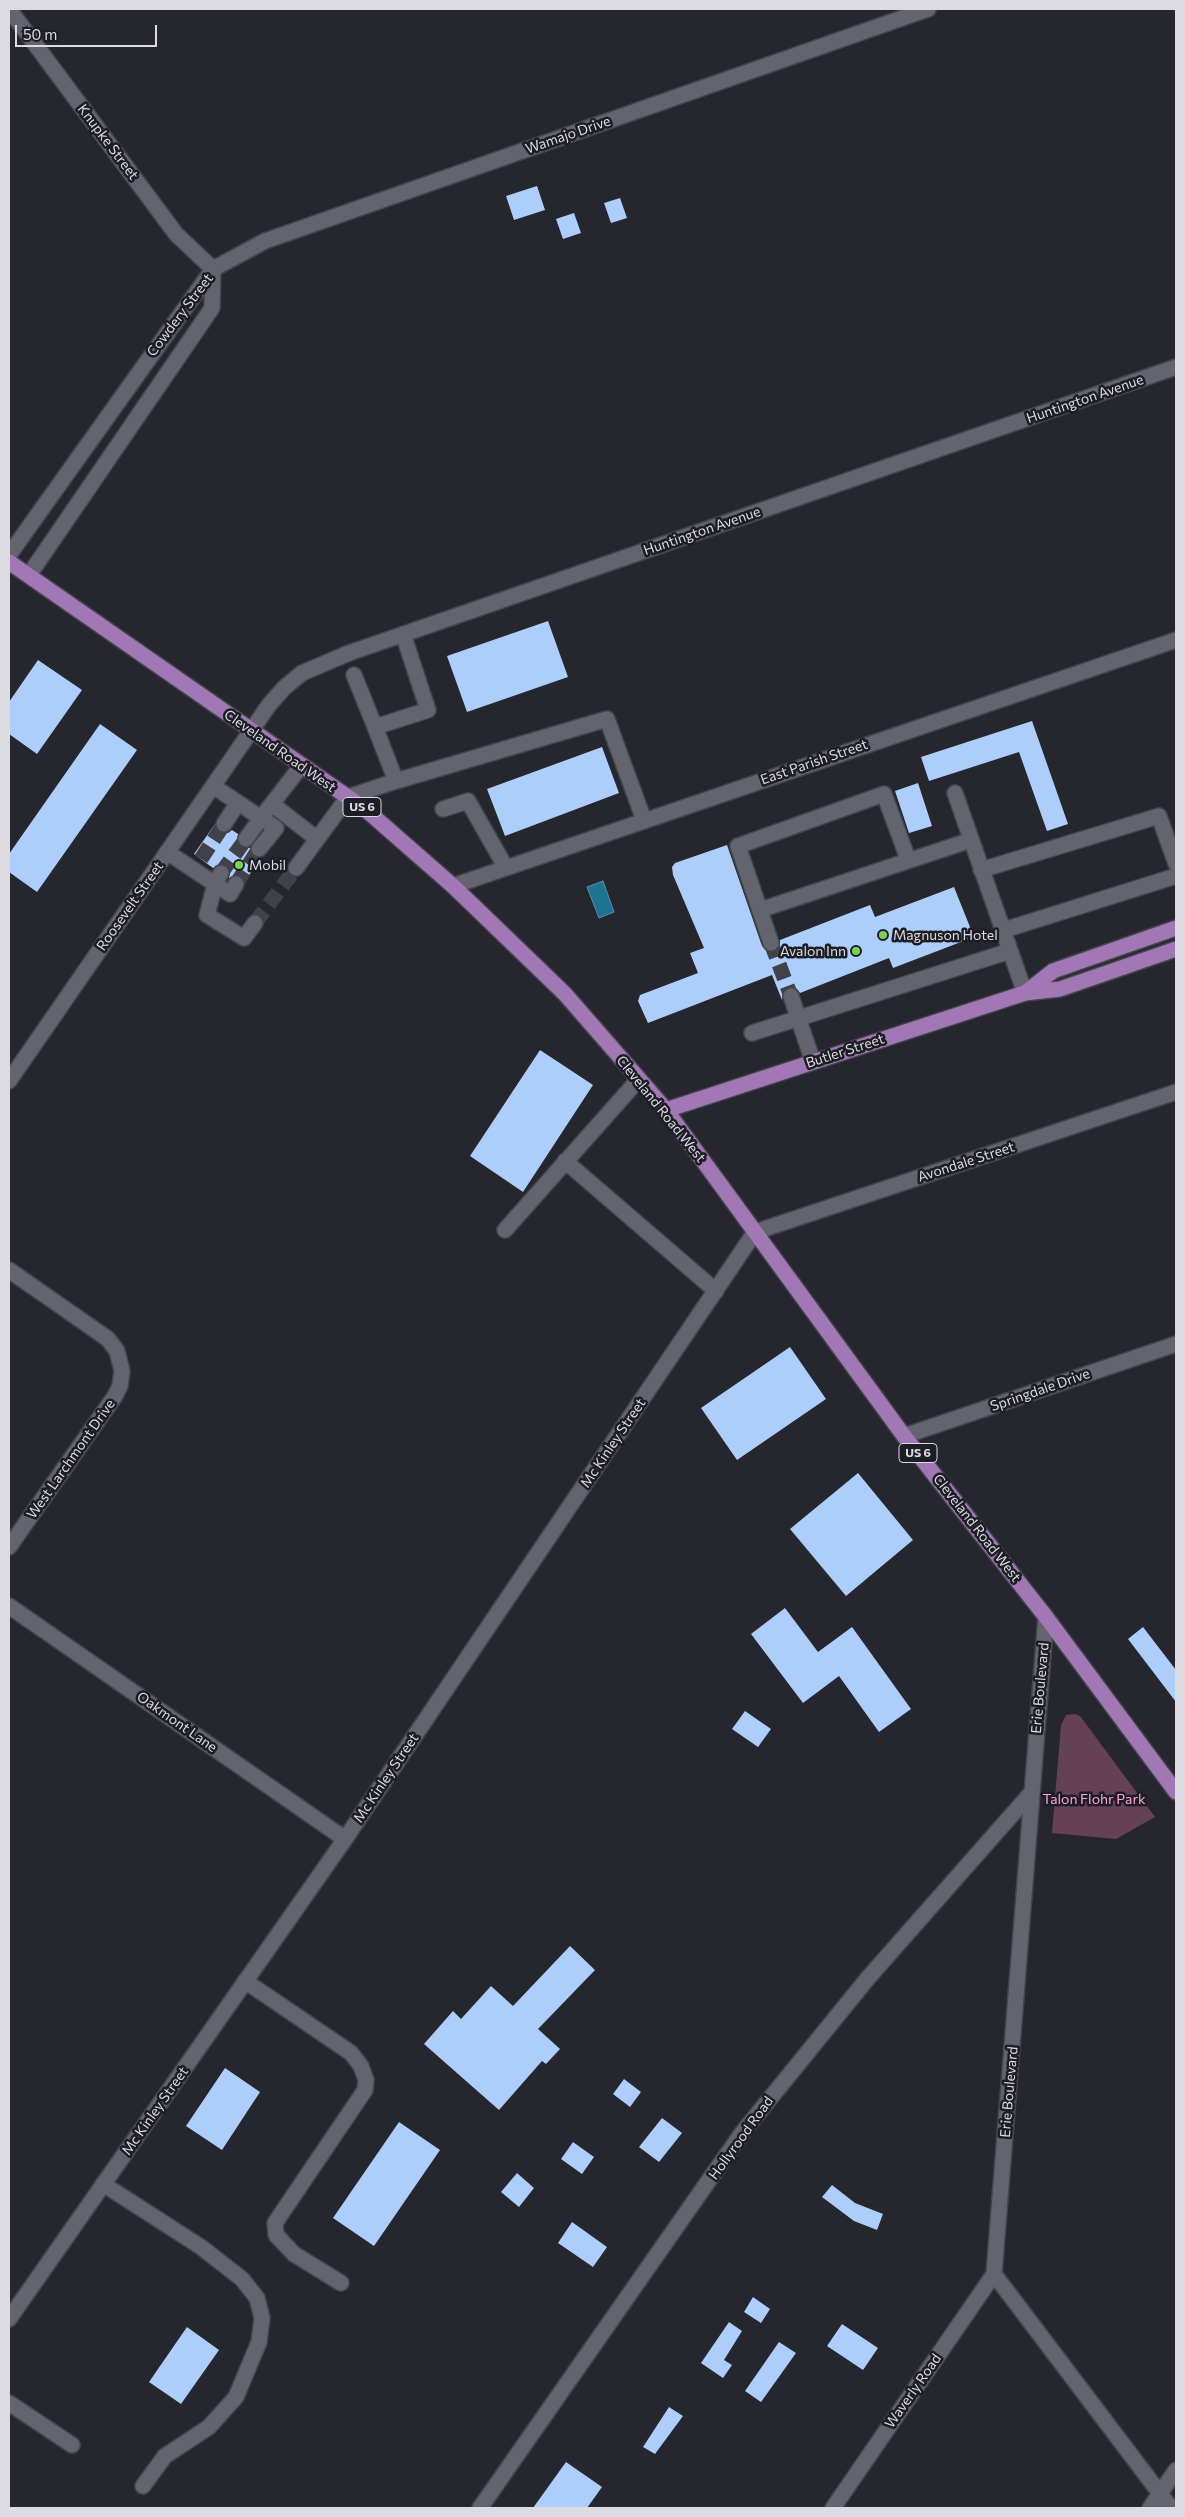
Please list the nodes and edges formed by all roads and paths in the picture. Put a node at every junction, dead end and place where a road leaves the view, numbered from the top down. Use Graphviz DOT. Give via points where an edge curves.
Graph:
graph roads {
  1 [pos="9,9"];
  2 [pos="928,9"];
  3 [pos="895,14"];
  4 [pos="212,269"];
  5 [pos="1176,367"];
  6 [pos="9,561"];
  7 [pos="28,575"];
  8 [pos="403,634"];
  9 [pos="1176,640"];
  10 [pos="354,675"];
  11 [pos="375,727"];
  12 [pos="251,731"];
  13 [pos="302,765"];
  14 [pos="396,781"];
  15 [pos="213,786"];
  16 [pos="955,793"];
  17 [pos="348,797"];
  18 [pos="238,803"];
  19 [pos="272,804"];
  20 [pos="443,808"];
  21 [pos="261,818"];
  22 [pos="644,820"];
  23 [pos="224,824"];
  24 [pos="246,839"];
  25 [pos="317,839"];
  26 [pos="971,840"];
  27 [pos="259,849"];
  28 [pos="168,852"];
  29 [pos="908,859"];
  30 [pos="1176,864"];
  31 [pos="296,868"];
  32 [pos="506,868"];
  33 [pos="981,870"];
  34 [pos="1176,876"];
  35 [pos="218,879"];
  36 [pos="236,884"];
  37 [pos="453,886"];
  38 [pos="760,910"];
  39 [pos="255,923"];
  40 [pos="1176,928"];
  41 [pos="1004,930"];
  42 [pos="772,943"];
  43 [pos="1176,949"];
  44 [pos="1010,951"];
  45 [pos="1025,993"];
  46 [pos="791,996"];
  47 [pos="798,1018"];
  48 [pos="752,1033"];
  49 [pos="813,1062"];
  50 [pos="639,1079"];
  51 [pos="9,1081"];
  52 [pos="1176,1092"];
  53 [pos="666,1110"];
  54 [pos="565,1162"];
  55 [pos="505,1230"];
  56 [pos="756,1232"];
  57 [pos="9,1270"];
  58 [pos="716,1291"];
  59 [pos="1176,1344"];
  60 [pos="904,1436"];
  61 [pos="9,1547"];
  62 [pos="9,1606"];
  63 [pos="1046,1617"];
  64 [pos="1032,1792"];
  65 [pos="1176,1792"];
  66 [pos="345,1839"];
  67 [pos="245,1981"];
  68 [pos="103,2184"];
  69 [pos="994,2274"];
  70 [pos="341,2283"];
  71 [pos="9,2319"];
  72 [pos="9,2403"];
  73 [pos="72,2445"];
  74 [pos="1176,2470"];
  75 [pos="143,2486"];
  76 [pos="1160,2493"];
  77 [pos="480,2508"];
  78 [pos="833,2508"];
  79 [pos="1150,2508"];
  80 [pos="1171,2508"];
  1 -- 4 [label="street, Knupke Street" via="176,234"];
  2 -- 3 [label="street, Wamajo Drive"];
  3 -- 4 [label="street, Wamajo Drive" via="265,241"];
  4 -- 6 [label="street, Cowdery Street"];
  4 -- 7 [label="street, Cowdery Street" via="212,308"];
  5 -- 8 [label="street, Huntington Avenue"];
  6 -- 7 [label="main road, Cleveland Road West / US 6"];
  7 -- 12 [label="main road, Cleveland Road West / US 6"];
  8 -- 11 [label="street" via="428,710"];
  8 -- 12 [label="street, Huntington Avenue" via="302,673 276,697"];
  9 -- 22 [label="street, East Parish Street"];
  10 -- 11 [label="street"];
  11 -- 14 [label="street"];
  12 -- 13 [label="main road, Cleveland Road West / US 6"];
  12 -- 15 [label="street, Roosevelt Street"];
  13 -- 17 [label="main road, Cleveland Road West / US 6"];
  13 -- 19 [label="street"];
  14 -- 17 [label="street"];
  14 -- 22 [label="street" via="607,719"];
  15 -- 18 [label="street"];
  15 -- 28 [label="street, Roosevelt Street"];
  16 -- 26 [label="street"];
  17 -- 25 [label="street"];
  17 -- 37 [label="main road, Cleveland Road West / US 6"];
  18 -- 21 [label="street"];
  18 -- 23 [label="street"];
  19 -- 21 [label="street"];
  19 -- 25 [label="street"];
  20 -- 32 [label="street" via="468,801"];
  21 -- 24 [label="street"];
  21 -- 27 [label="street" via="276,828"];
  22 -- 32 [label="street, East Parish Street"];
  25 -- 31 [label="street"];
  26 -- 29 [label="street"];
  26 -- 33 [label="street"];
  28 -- 35 [label="street" via="198,864"];
  28 -- 51 [label="street, Roosevelt Street"];
  29 -- 38 [label="street"];
  29 -- 38 [label="street" via="884,794 738,846"];
  30 -- 33 [label="street" via="1160,816"];
  32 -- 37 [label="street, East Parish Street"];
  33 -- 41 [label="street"];
  34 -- 41 [label="street"];
  35 -- 36 [label="street" via="230,894"];
  35 -- 39 [label="street" via="207,915 244,938"];
  37 -- 50 [label="main road, Cleveland Road West / US 6" via="565,994"];
  38 -- 42 [label="street"];
  40 -- 45 [label="main road, Butler Street" via="1053,971"];
  41 -- 44 [label="street"];
  43 -- 45 [label="main road, Butler Street" via="1060,989"];
  44 -- 45 [label="street"];
  44 -- 47 [label="street"];
  45 -- 49 [label="main road, Butler Street"];
  46 -- 47 [label="street"];
  47 -- 48 [label="street"];
  47 -- 49 [label="street"];
  49 -- 53 [label="main road, Butler Street"];
  50 -- 53 [label="main road, Cleveland Road West / US 6"];
  50 -- 54 [label="street"];
  52 -- 56 [label="street, Avondale Street"];
  53 -- 56 [label="main road, Cleveland Road West / US 6"];
  54 -- 55 [label="street"];
  54 -- 58 [label="street"];
  56 -- 58 [label="street, Mc Kinley Street"];
  56 -- 60 [label="main road, Cleveland Road West / US 6"];
  57 -- 61 [label="street, West Larchmont Drive" via="108,1339 122,1366 115,1396"];
  58 -- 66 [label="street, Mc Kinley Street"];
  59 -- 60 [label="street, Springdale Drive"];
  60 -- 63 [label="main road, Cleveland Road West / US 6"];
  62 -- 66 [label="street, Oakmont Lane"];
  63 -- 64 [label="street, Erie Boulevard"];
  63 -- 65 [label="main road, Cleveland Road West / US 6"];
  64 -- 69 [label="street, Erie Boulevard"];
  64 -- 77 [label="street, Hollyrood Road" via="868,1978 748,2126"];
  66 -- 67 [label="street, Mc Kinley Street"];
  67 -- 68 [label="street, Mc Kinley Street"];
  67 -- 70 [label="street" via="351,2053 366,2080 365,2090 275,2223 276,2235 294,2254"];
  68 -- 71 [label="street, Mc Kinley Street"];
  68 -- 75 [label="street" via="201,2247 242,2278 257,2298 262,2318 259,2342 236,2397 209,2426 165,2456"];
  69 -- 76 [label="street"];
  69 -- 78 [label="street, Waverly Road"];
  72 -- 73 [label="street"];
  74 -- 76 [label="street"];
  76 -- 79 [label="street"];
  76 -- 80 [label="street"];
}
